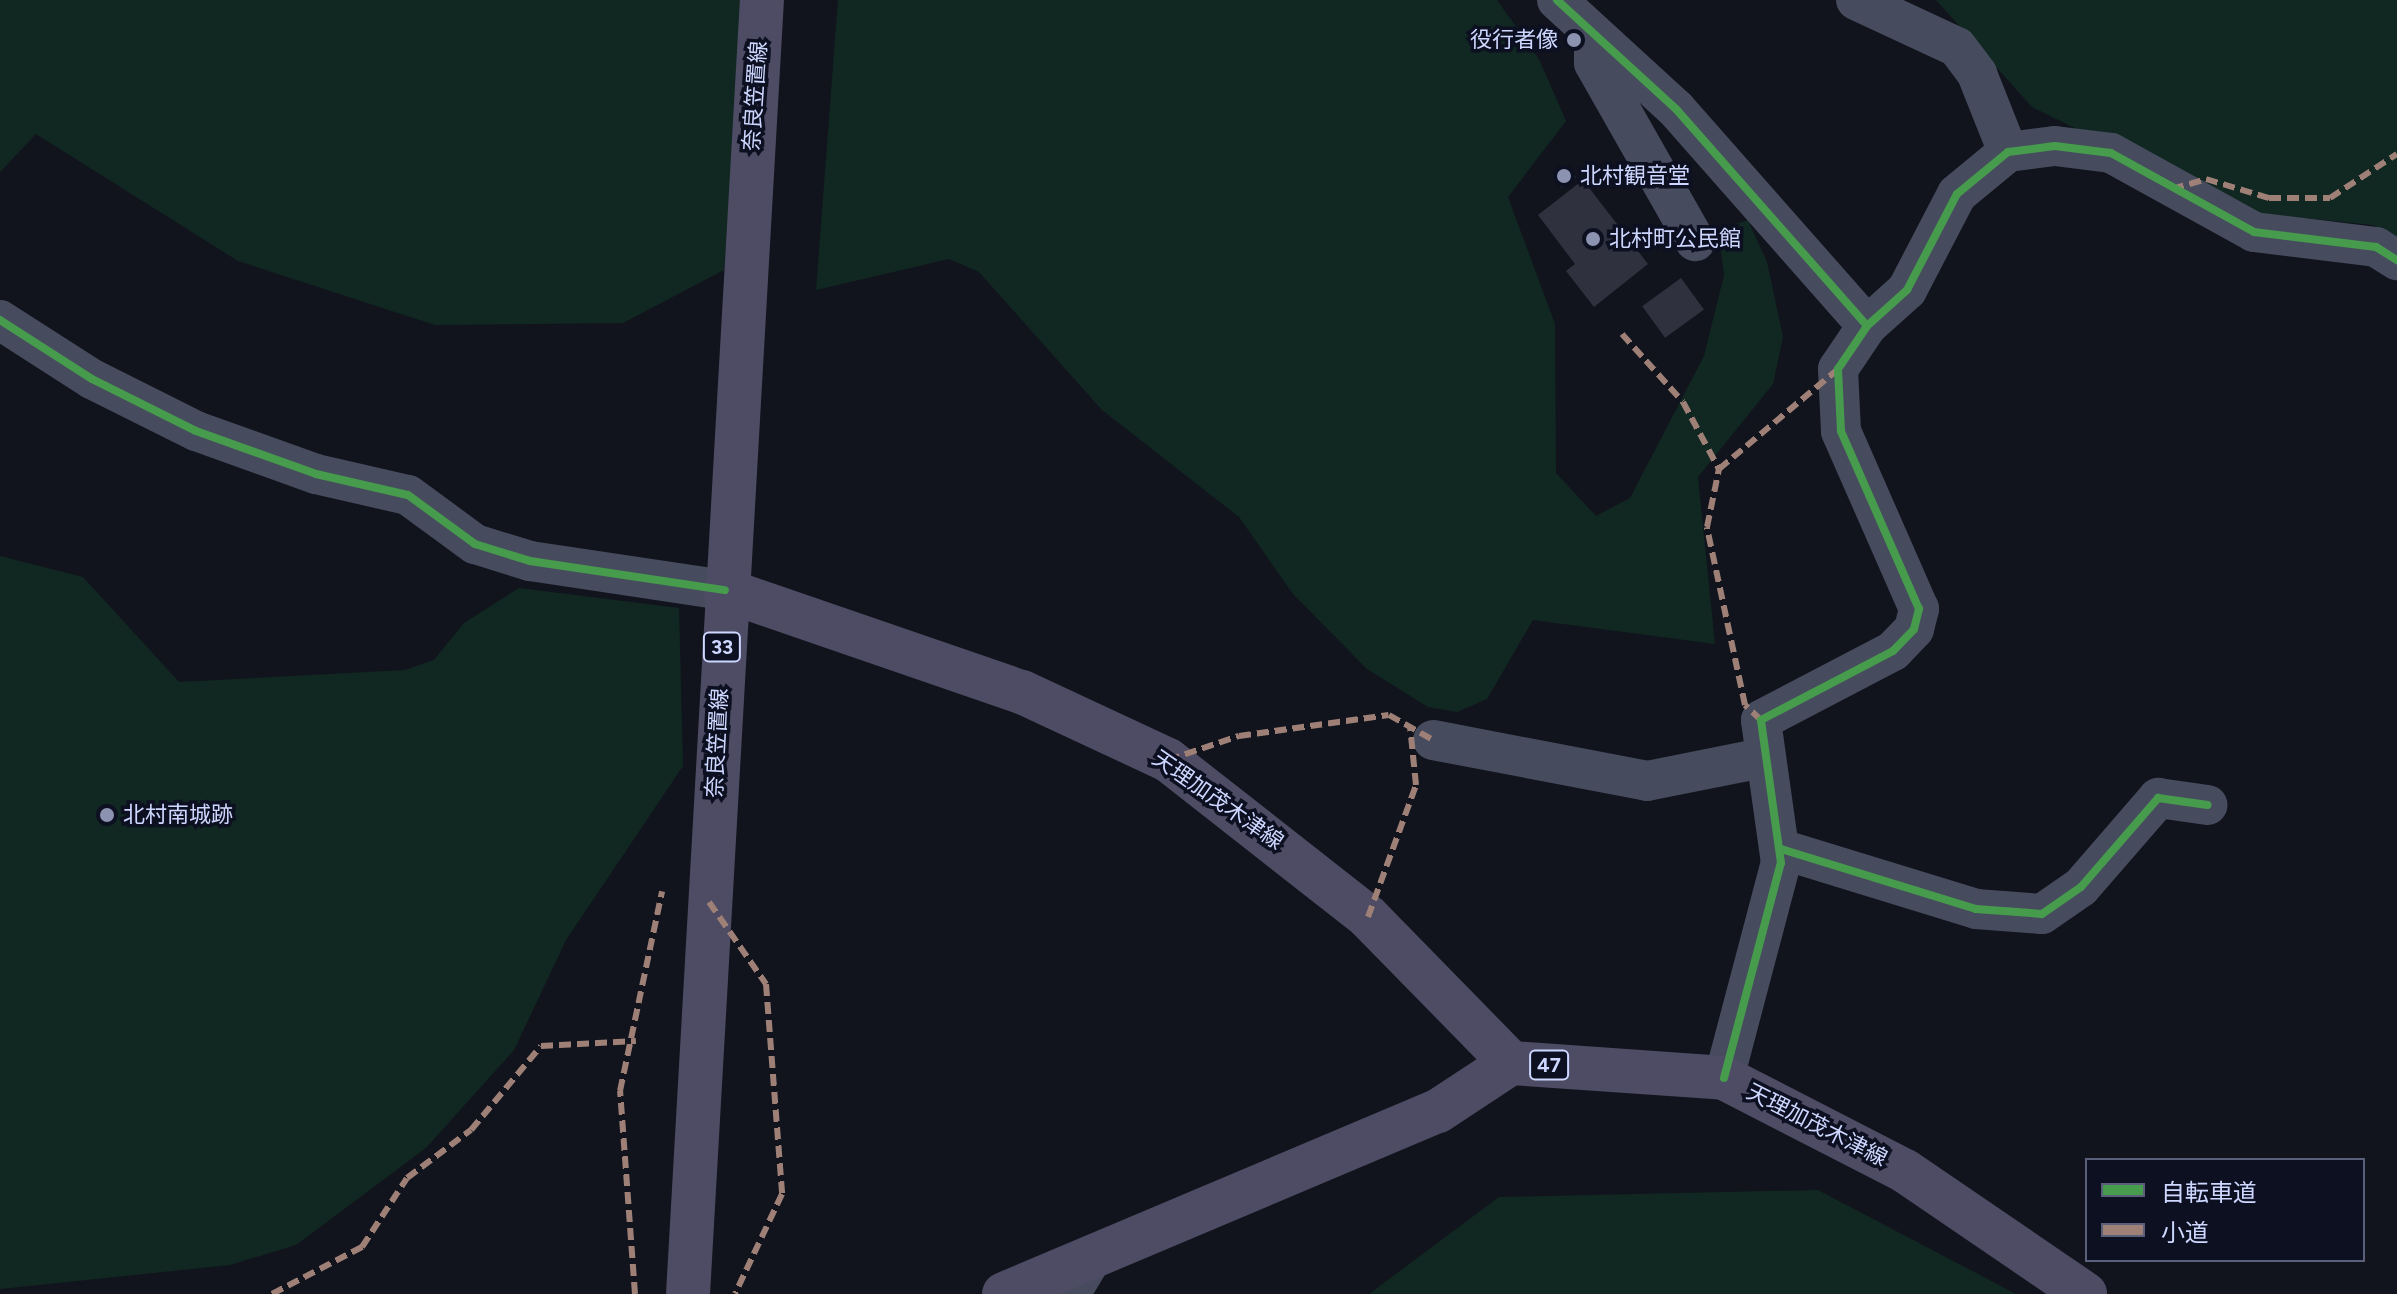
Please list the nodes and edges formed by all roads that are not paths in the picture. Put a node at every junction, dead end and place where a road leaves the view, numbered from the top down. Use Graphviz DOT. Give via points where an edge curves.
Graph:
graph roads {
  1 [pos="762,0"];
  2 [pos="1557,0"];
  3 [pos="1856,0"];
  4 [pos="1594,35"];
  5 [pos="2008,152"];
  6 [pos="1695,241"];
  7 [pos="2397,260"];
  8 [pos="0,320"];
  9 [pos="1867,326"];
  10 [pos="725,590"];
  11 [pos="1433,740"];
  12 [pos="1762,758"];
  13 [pos="2208,805"];
  14 [pos="1781,849"];
  15 [pos="1511,1063"];
  16 [pos="1724,1078"];
  17 [pos="1093,1256"];
  18 [pos="688,1294"];
  19 [pos="1004,1294"];
  20 [pos="1070,1294"];
  21 [pos="2085,1294"];
  1 -- 10 [label="main road, 奈良笠置線 / 33"];
  2 -- 4 [label="street"];
  3 -- 5 [label="street" via="1957,47 1977,74"];
  4 -- 6 [label="street" via="1594,63"];
  4 -- 9 [label="street" via="1676,109"];
  5 -- 7 [label="street" via="2055,146 2111,153 2254,232 2376,247"];
  5 -- 9 [label="street" via="1957,194 1907,290"];
  8 -- 10 [label="street" via="92,379 196,431 316,474 408,495 475,544 530,561"];
  9 -- 12 [label="street" via="1838,369 1841,431 1919,609 1914,629 1893,651 1761,720"];
  10 -- 15 [label="main road, 天理加茂木津線 / 47" via="1022,692 1168,760 1368,917"];
  10 -- 18 [label="main road, 奈良笠置線 / 33"];
  11 -- 12 [label="street" via="1647,781"];
  12 -- 14 [label="street"];
  13 -- 14 [label="street" via="2158,798 2081,887 2042,914 1976,909"];
  14 -- 16 [label="street"];
  15 -- 16 [label="main road, 天理加茂木津線 / 47"];
  15 -- 17 [label="main road, 47" via="1438,1111"];
  16 -- 21 [label="main road, 天理加茂木津線 / 47" via="1905,1171"];
  17 -- 19 [label="main road, 47"];
  17 -- 20 [label="street"];
}
